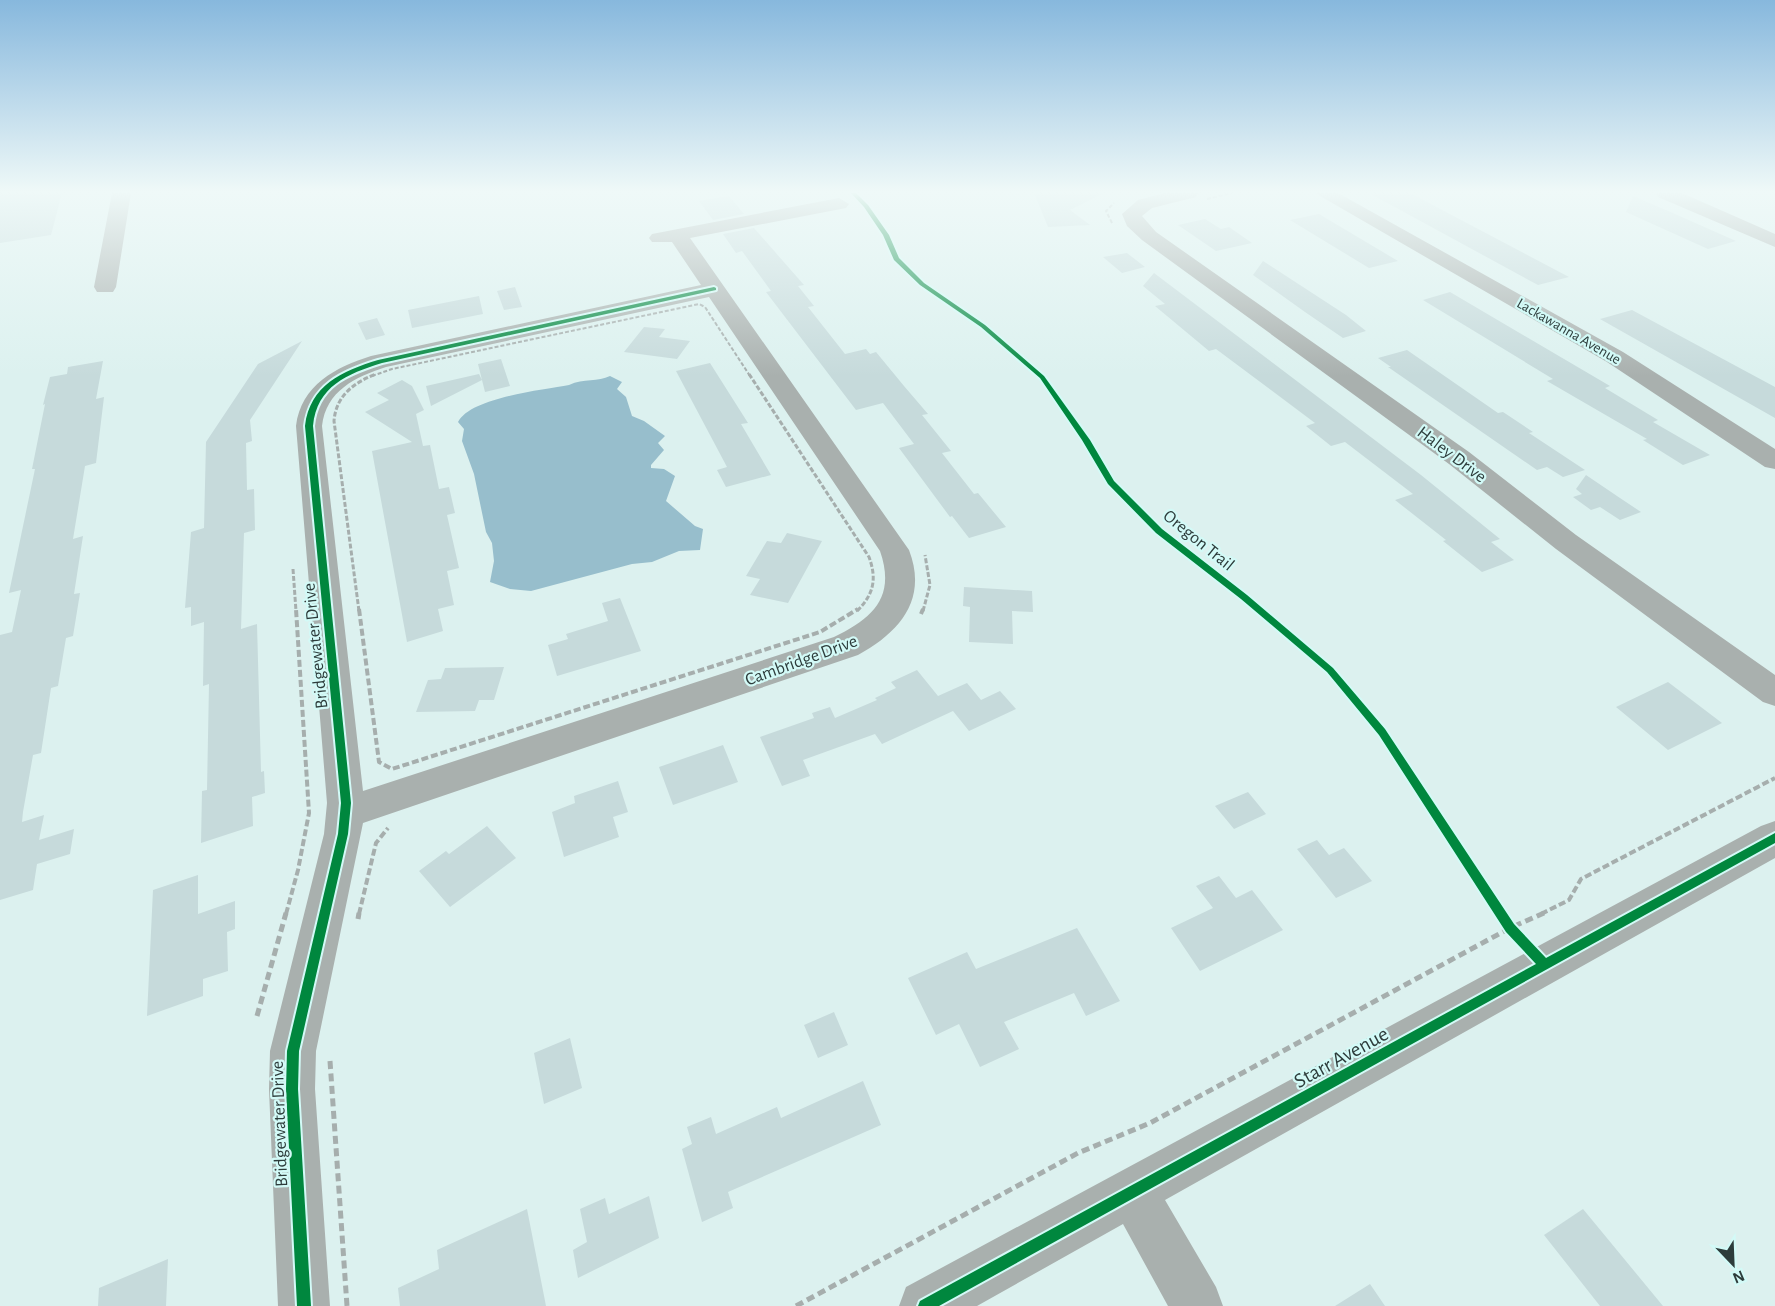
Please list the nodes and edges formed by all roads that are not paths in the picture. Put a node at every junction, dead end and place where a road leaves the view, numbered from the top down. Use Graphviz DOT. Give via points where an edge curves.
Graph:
graph roads {
  1 [pos="111,254"];
  2 [pos="677,254"];
  3 [pos="1174,254"];
  4 [pos="1432,254"];
  5 [pos="105,287"];
  6 [pos="701,297"];
  7 [pos="1775,461"];
  8 [pos="1775,693"];
  9 [pos="346,813"];
  10 [pos="1775,838"];
  11 [pos="1133,1192"];
  12 [pos="304,1305"];
  13 [pos="925,1306"];
  14 [pos="1197,1306"];
  1 -- 5 [label="street"];
  2 -- 6 [label="street, Cambridge Drive"];
  3 -- 8 [label="street, Haley Drive" via="1459,458 1566,542"];
  4 -- 7 [label="street, Lackawanna Avenue" via="1615,357"];
  6 -- 9 [label="street, Bridgewater Drive" via="380,361 337,380 316,399 309,426"];
  6 -- 9 [label="street, Cambridge Drive" via="894,550 902,577 900,594 892,609 869,633 838,649"];
  9 -- 12 [label="street, Bridgewater Drive" via="293,1051"];
  10 -- 11 [label="street, Starr Avenue"];
  11 -- 13 [label="street, Starr Avenue"];
  11 -- 14 [label="street"];
}
